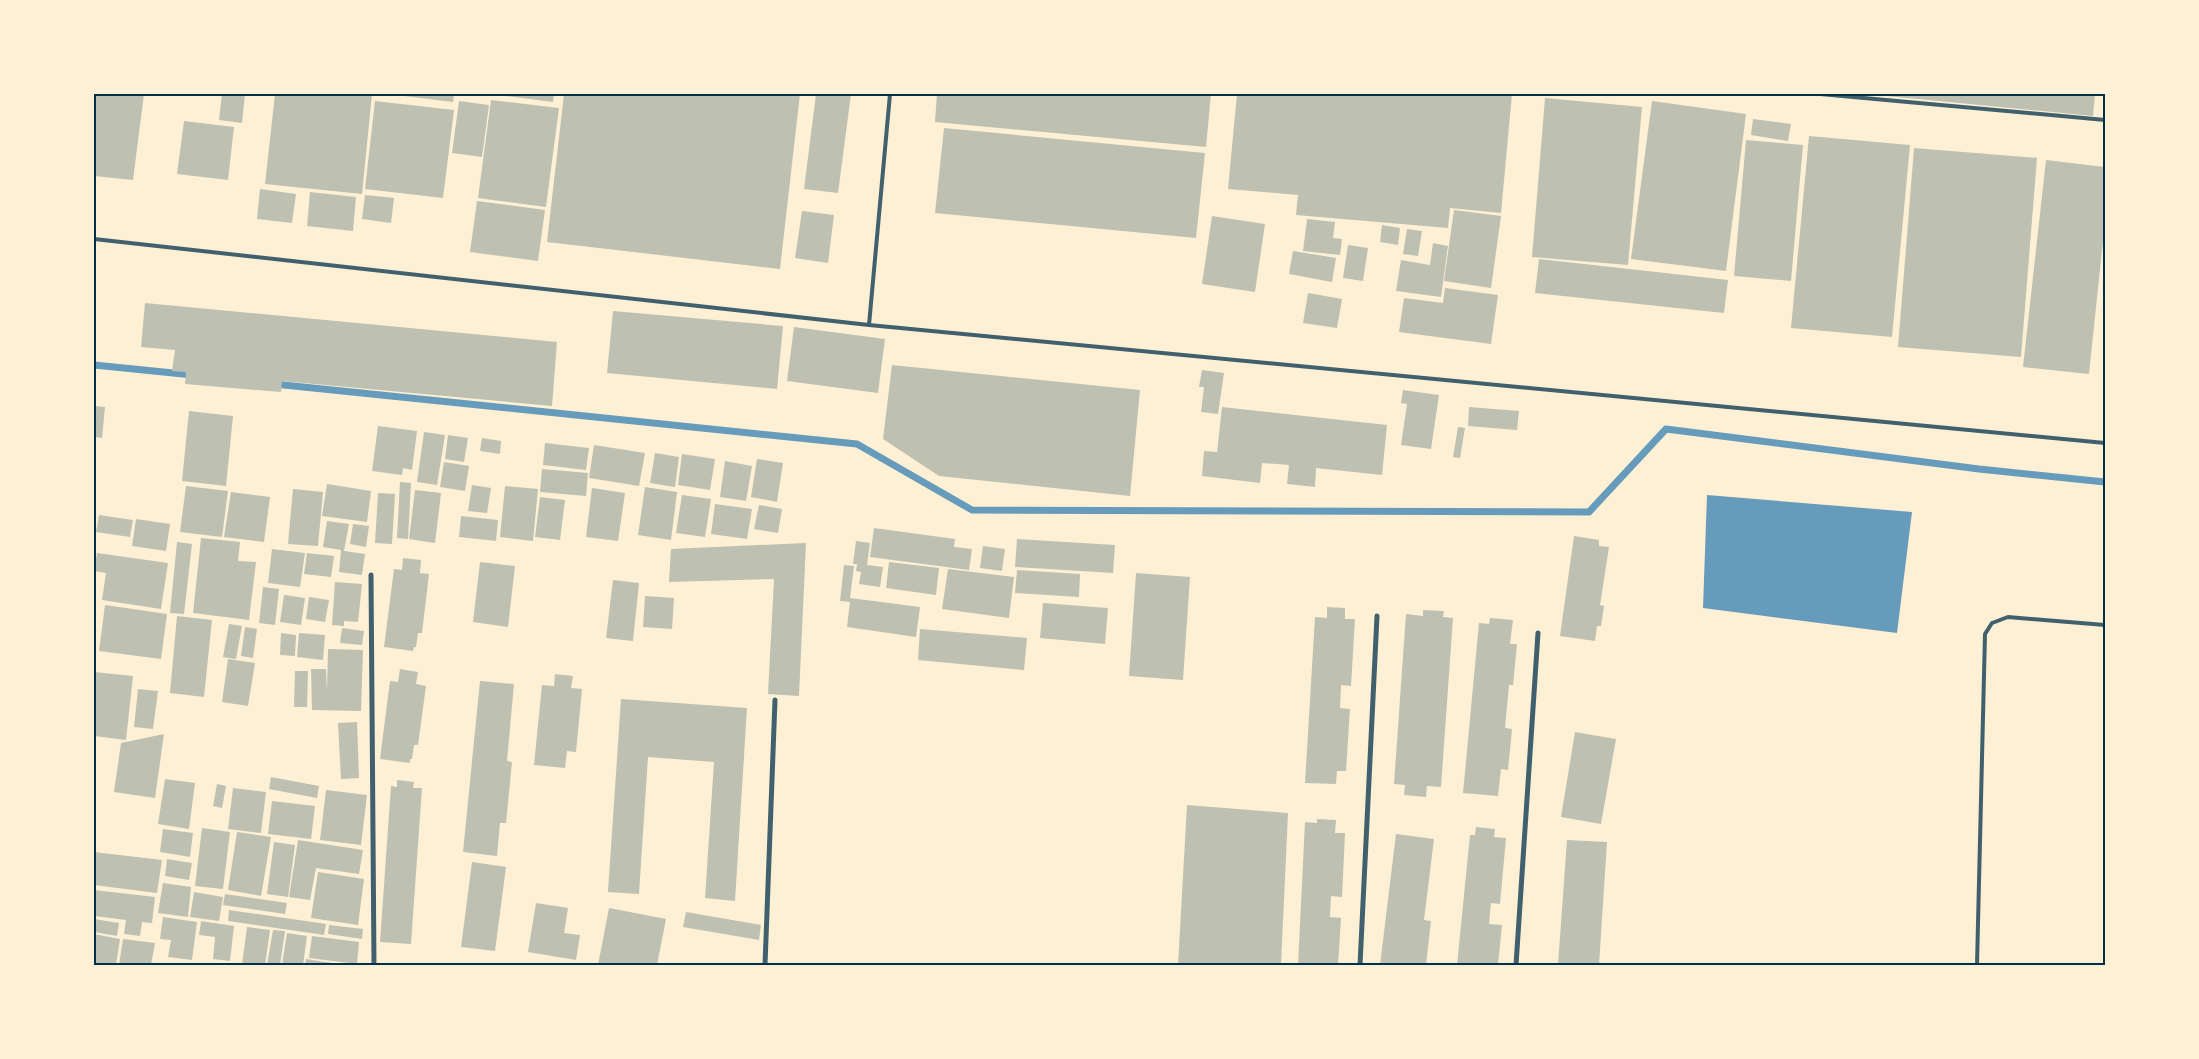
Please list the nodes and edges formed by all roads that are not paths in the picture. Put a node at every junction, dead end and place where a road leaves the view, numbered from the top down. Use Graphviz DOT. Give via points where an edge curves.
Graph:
graph roads {
  1 [pos="890,94"];
  2 [pos="1820,94"];
  3 [pos="2105,120"];
  4 [pos="94,239"];
  5 [pos="869,325"];
  6 [pos="2105,443"];
  7 [pos="371,575"];
  8 [pos="1377,616"];
  9 [pos="2105,625"];
  10 [pos="1538,634"];
  11 [pos="776,700"];
  12 [pos="374,965"];
  13 [pos="765,965"];
  14 [pos="1360,965"];
  15 [pos="1516,965"];
  16 [pos="1977,965"];
  1 -- 5 [label="lane"];
  2 -- 3 [label="lane"];
  4 -- 5 [label="lane"];
  5 -- 6 [label="lane"];
  7 -- 12 [label="street"];
  8 -- 14 [label="street"];
  9 -- 16 [label="lane" via="2008,617 1992,623 1986,634"];
  10 -- 15 [label="street"];
  11 -- 13 [label="street"];
}
